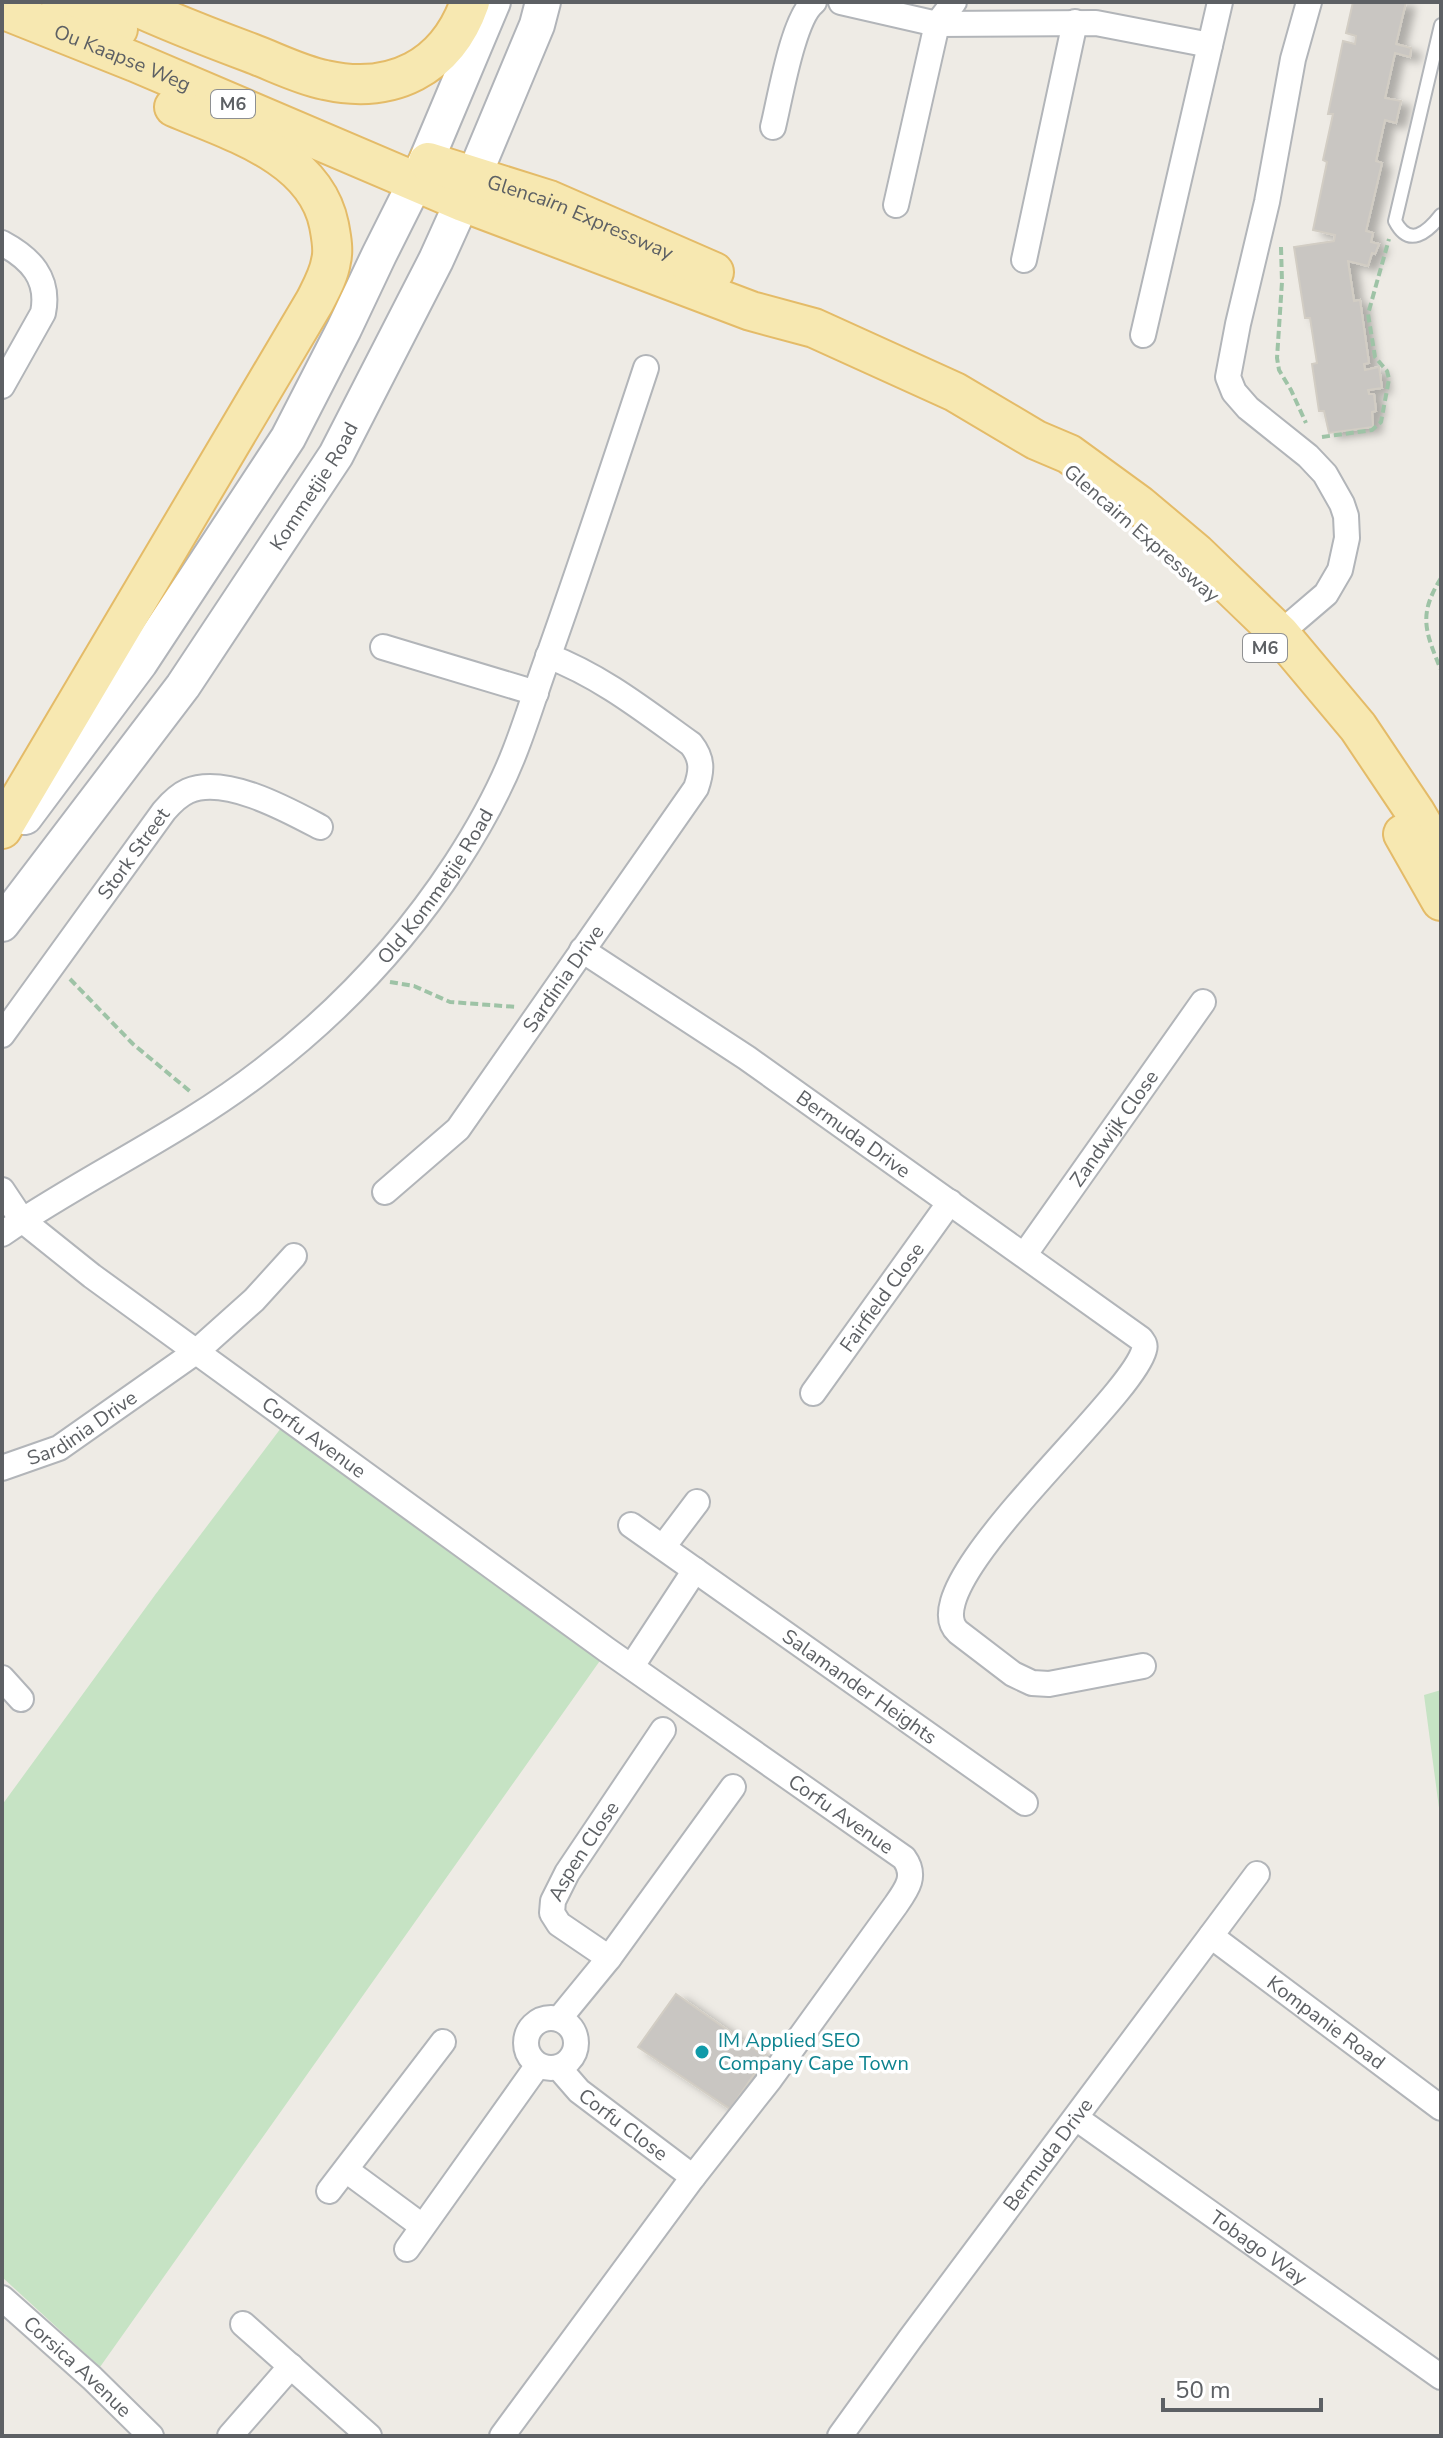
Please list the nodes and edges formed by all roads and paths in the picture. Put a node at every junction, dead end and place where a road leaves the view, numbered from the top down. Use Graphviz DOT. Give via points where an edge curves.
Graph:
graph roads {
  1 [pos="61,2"];
  2 [pos="126,2"];
  3 [pos="470,2"];
  4 [pos="493,2"];
  5 [pos="543,2"];
  6 [pos="814,2"];
  7 [pos="841,2"];
  8 [pos="954,2"];
  9 [pos="1220,2"];
  10 [pos="1309,2"];
  11 [pos="2,9"];
  12 [pos="1075,22"];
  13 [pos="937,24"];
  14 [pos="1441,25"];
  15 [pos="2,26"];
  16 [pos="1210,45"];
  17 [pos="1438,57"];
  18 [pos="773,127"];
  19 [pos="421,172"];
  20 [pos="468,190"];
  21 [pos="896,205"];
  22 [pos="1441,215"];
  23 [pos="1395,221"];
  24 [pos="2,243"];
  25 [pos="1281,244"];
  26 [pos="1024,260"];
  27 [pos="1143,335"];
  28 [pos="646,368"];
  29 [pos="2,386"];
  30 [pos="1310,428"];
  31 [pos="1322,437"];
  32 [pos="1441,578"];
  33 [pos="1272,640"];
  34 [pos="383,647"];
  35 [pos="548,656"];
  36 [pos="1441,670"];
  37 [pos="536,693"];
  38 [pos="1338,701"];
  39 [pos="1392,753"];
  40 [pos="1406,774"];
  41 [pos="1415,812"];
  42 [pos="320,827"];
  43 [pos="2,829"];
  44 [pos="2,847"];
  45 [pos="1441,856"];
  46 [pos="1441,901"];
  47 [pos="2,924"];
  48 [pos="582,950"];
  49 [pos="54,963"];
  50 [pos="364,982"];
  51 [pos="1203,1002"];
  52 [pos="542,1008"];
  53 [pos="2,1035"];
  54 [pos="209,1108"];
  55 [pos="2,1190"];
  56 [pos="385,1192"];
  57 [pos="950,1202"];
  58 [pos="22,1220"];
  59 [pos="2,1234"];
  60 [pos="1025,1254"];
  61 [pos="294,1256"];
  62 [pos="197,1351"];
  63 [pos="813,1393"];
  64 [pos="2,1468"];
  65 [pos="697,1502"];
  66 [pos="631,1525"];
  67 [pos="663,1547"];
  68 [pos="695,1570"];
  69 [pos="632,1666"];
  70 [pos="1143,1666"];
  71 [pos="2,1678"];
  72 [pos="21,1699"];
  73 [pos="663,1730"];
  74 [pos="733,1787"];
  75 [pos="1025,1803"];
  76 [pos="1257,1874"];
  77 [pos="1211,1936"];
  78 [pos="609,1958"];
  79 [pos="559,2019"];
  80 [pos="443,2042"];
  81 [pos="549,2066"];
  82 [pos="1441,2108"];
  83 [pos="1076,2118"];
  84 [pos="346,2170"];
  85 [pos="693,2177"];
  86 [pos="329,2191"];
  87 [pos="422,2226"];
  88 [pos="407,2249"];
  89 [pos="2,2298"];
  90 [pos="243,2324"];
  91 [pos="291,2366"];
  92 [pos="1441,2377"];
  93 [pos="845,2435"];
  94 [pos="151,2436"];
  95 [pos="230,2436"];
  96 [pos="369,2436"];
  97 [pos="502,2436"];
  1 -- 19 [label="main road, Ou Kaapse Weg / M6" via="318,116"];
  2 -- 3 [label="main road" via="323,80 357,85 395,80 429,62 455,32"];
  4 -- 19 [label="main road"];
  5 -- 20 [label="main road, Kommetjie Road"];
  6 -- 18 [label="street" via="797,30"];
  7 -- 13 [label="street"];
  8 -- 13 [label="street"];
  9 -- 16 [label="street"];
  10 -- 33 [label="street" via="1228,377 1248,408 1325,474 1346,516 1347,538 1334,583"];
  11 -- 19 [label="main road, Ou Kaapse Weg / M6"];
  12 -- 13 [label="street"];
  12 -- 16 [label="street"];
  12 -- 26 [label="street"];
  13 -- 21 [label="street"];
  14 -- 17 [label="lane"];
  15 -- 43 [label="main road" via="248,139 296,169 327,216 332,260 315,301"];
  16 -- 27 [label="street"];
  17 -- 23 [label="lane"];
  19 -- 20 [label="main road, Ou Kaapse Weg / M6"];
  19 -- 44 [label="main road" via="288,438 140,663"];
  20 -- 33 [label="main road, Glencairn Expressway / M6" via="549,200 757,291 814,328 955,392 1036,440"];
  20 -- 47 [label="main road, Kommetjie Road" via="336,455 183,686"];
  22 -- 23 [label="lane" via="1428,232 1410,236 1400,232"];
  23 -- 31 [label="path" via="1368,314 1375,357 1389,379 1381,422 1372,430"];
  24 -- 29 [label="street" via="37,270 45,291 43,313"];
  25 -- 30 [label="path" via="1277,358"];
  28 -- 35 [label="street, Old Kommetjie Road"];
  32 -- 36 [label="path" via="1426,605 1427,636"];
  33 -- 38 [label="main road, Glencairn Expressway / M6"];
  33 -- 46 [label="main road, Glencairn Expressway / M6" via="1403,834"];
  34 -- 37 [label="street"];
  35 -- 37 [label="street, Old Kommetjie Road"];
  35 -- 48 [label="street, Sardinia Drive" via="595,677 691,744 700,757 696,788"];
  37 -- 50 [label="street, Old Kommetjie Road" via="514,754 457,861"];
  38 -- 39 [label="lane" via="1370,726"];
  38 -- 41 [label="main road, Glencairn Expressway / M6"];
  40 -- 41 [label="lane"];
  41 -- 45 [label="main road, Glencairn Expressway / M6"];
  42 -- 49 [label="street, Stork Street" via="233,791 189,791 164,811"];
  48 -- 52 [label="street, Sardinia Drive"];
  48 -- 57 [label="street, Bermuda Drive" via="747,1058"];
  49 -- 53 [label="street, Stork Street"];
  49 -- 54 [label="path" via="133,1044"];
  50 -- 52 [label="path" via="414,986 461,1004"];
  50 -- 54 [label="street, Old Kommetjie Road" via="293,1047"];
  51 -- 60 [label="street, Zandwijk Close"];
  52 -- 56 [label="street, Sardinia Drive" via="458,1129"];
  54 -- 58 [label="street, Old Kommetjie Road"];
  55 -- 58 [label="street"];
  57 -- 60 [label="street, Bermuda Drive"];
  57 -- 63 [label="street, Fairfield Close"];
  58 -- 59 [label="street, Old Kommetjie Road"];
  58 -- 62 [label="street, Corfu Avenue"];
  60 -- 70 [label="street, Bermuda Drive" via="1145,1346 1089,1426 983,1547 963,1577 952,1627 1032,1683"];
  61 -- 62 [label="street, Sardinia Drive"];
  62 -- 64 [label="street, Sardinia Drive" via="59,1448"];
  62 -- 69 [label="street, Corfu Avenue"];
  65 -- 67 [label="street"];
  66 -- 67 [label="street, Salamander Heights"];
  67 -- 68 [label="street, Salamander Heights"];
  68 -- 69 [label="street"];
  68 -- 75 [label="street, Salamander Heights"];
  69 -- 85 [label="street, Corfu Avenue" via="904,1858 911,1873 895,1906"];
  71 -- 72 [label="street"];
  73 -- 78 [label="street, Aspen Close" via="553,1901 559,1924"];
  74 -- 78 [label="street"];
  76 -- 77 [label="street, Bermuda Drive"];
  77 -- 82 [label="street, Kompanie Road"];
  77 -- 83 [label="street, Bermuda Drive"];
  78 -- 79 [label="street"];
  79 -- 81 [label="street" via="575,2033 575,2054 568,2062"];
  79 -- 81 [label="street" via="534,2024 526,2042 533,2061"];
  80 -- 84 [label="street"];
  81 -- 85 [label="street, Corfu Close"];
  81 -- 87 [label="street"];
  83 -- 92 [label="street, Tobago Way"];
  83 -- 93 [label="street, Bermuda Drive" via="910,2339"];
  84 -- 86 [label="street"];
  84 -- 87 [label="street"];
  85 -- 97 [label="street, Corfu Avenue"];
  87 -- 88 [label="street"];
  89 -- 94 [label="street, Corsica Avenue"];
  90 -- 91 [label="street"];
  91 -- 95 [label="street"];
  91 -- 96 [label="street"];
}
